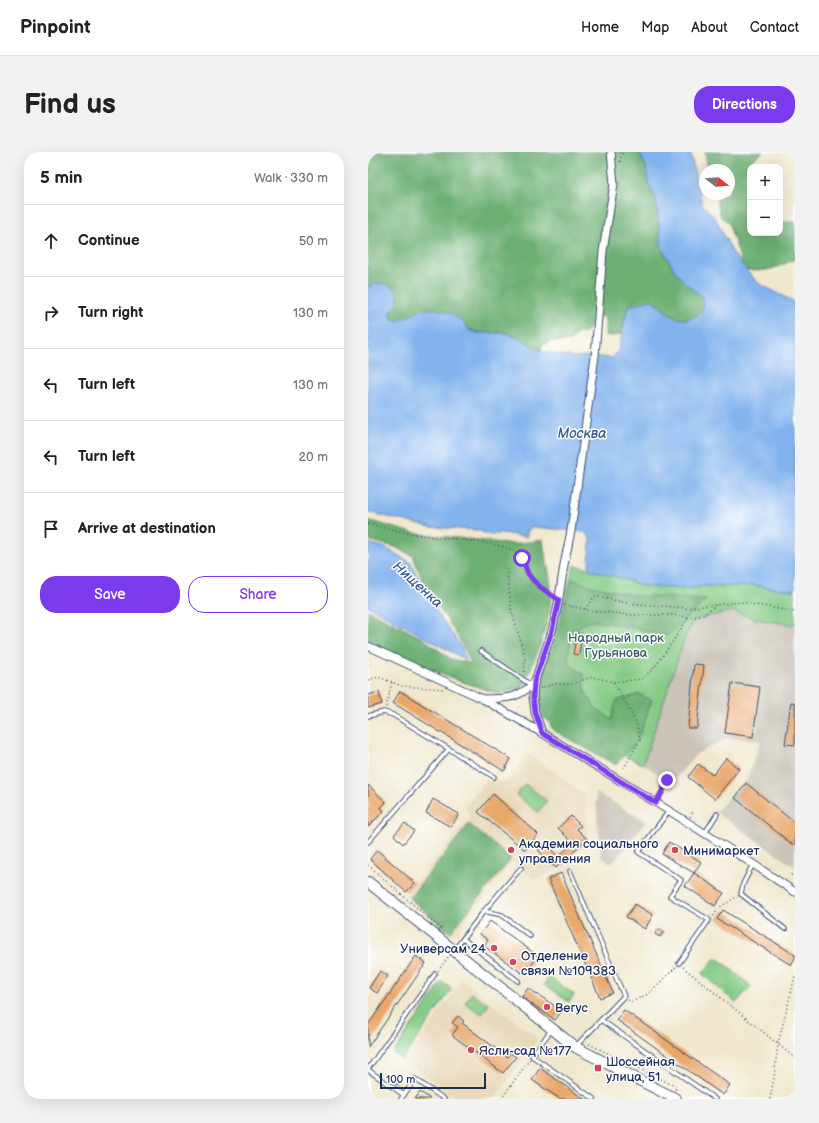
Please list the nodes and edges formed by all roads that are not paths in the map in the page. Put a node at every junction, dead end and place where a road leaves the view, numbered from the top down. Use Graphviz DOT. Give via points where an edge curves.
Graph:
graph roads {
  1 [pos="611,152"];
  2 [pos="368,646"];
  3 [pos="481,652"];
  4 [pos="533,686"];
  5 [pos="482,699"];
  6 [pos="368,716"];
  7 [pos="542,733"];
  8 [pos="449,749"];
  9 [pos="494,777"];
  10 [pos="667,780"];
  11 [pos="656,803"];
  12 [pos="669,811"];
  13 [pos="717,814"];
  14 [pos="705,833"];
  15 [pos="368,842"];
  16 [pos="754,864"];
  17 [pos="522,868"];
  18 [pos="570,871"];
  19 [pos="368,882"];
  20 [pos="795,892"];
  21 [pos="484,911"];
  22 [pos="785,929"];
  23 [pos="530,936"];
  24 [pos="463,939"];
  25 [pos="454,950"];
  26 [pos="679,963"];
  27 [pos="435,974"];
  28 [pos="518,981"];
  29 [pos="601,1020"];
  30 [pos="552,1029"];
  31 [pos="578,1044"];
  32 [pos="368,1070"];
  33 [pos="404,1095"];
  34 [pos="674,1098"];
  35 [pos="401,1099"];
  36 [pos="444,1099"];
  37 [pos="594,1099"];
  38 [pos="715,1099"];
  1 -- 4 [label="street" via="614,184 603,251 595,356 571,531 552,631"];
  2 -- 5 [label="street"];
  3 -- 4 [label="lane"];
  4 -- 5 [label="street" via="516,696"];
  4 -- 7 [label="street" via="535,712"];
  5 -- 7 [label="street"];
  6 -- 8 [label="lane" via="384,712 393,715"];
  7 -- 11 [label="street"];
  8 -- 9 [label="lane"];
  8 -- 15 [label="lane"];
  10 -- 11 [label="lane"];
  11 -- 12 [label="street"];
  12 -- 14 [label="street"];
  12 -- 26 [label="lane" via="638,852 681,880 670,896 709,920"];
  13 -- 14 [label="lane"];
  14 -- 16 [label="street"];
  16 -- 20 [label="street"];
  16 -- 22 [label="lane" via="743,884 741,894"];
  17 -- 21 [label="lane"];
  18 -- 29 [label="lane" via="624,996"];
  19 -- 25 [label="main road"];
  21 -- 23 [label="lane" via="502,915"];
  21 -- 24 [label="lane"];
  24 -- 25 [label="lane"];
  24 -- 28 [label="lane"];
  25 -- 30 [label="main road"];
  27 -- 32 [label="lane"];
  29 -- 31 [label="lane"];
  29 -- 38 [label="lane"];
  30 -- 31 [label="main road"];
  30 -- 37 [label="lane" via="532,1056"];
  31 -- 34 [label="main road"];
  32 -- 33 [label="lane"];
  33 -- 35 [label="lane"];
  33 -- 36 [label="lane" via="415,1079"];
}
